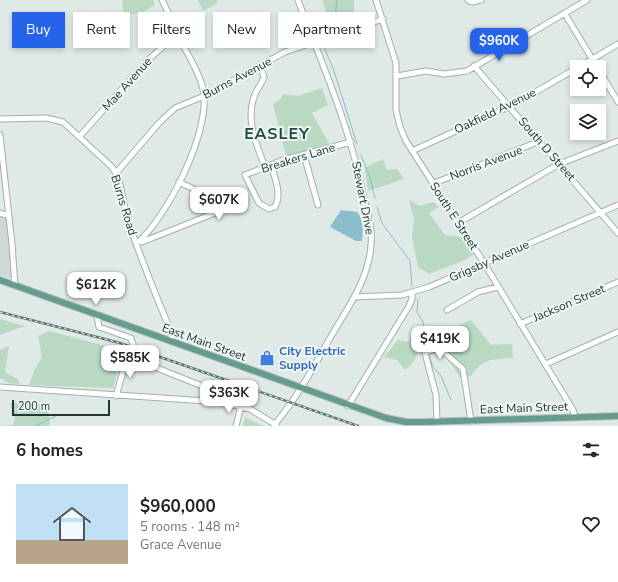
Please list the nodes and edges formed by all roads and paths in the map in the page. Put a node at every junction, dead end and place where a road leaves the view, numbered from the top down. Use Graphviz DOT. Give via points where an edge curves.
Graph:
graph roads {
  1 [pos="162,0"];
  2 [pos="298,0"];
  3 [pos="376,0"];
  4 [pos="468,0"];
  5 [pos="481,0"];
  6 [pos="587,0"];
  7 [pos="168,12"];
  8 [pos="303,12"];
  9 [pos="565,14"];
  10 [pos="383,19"];
  11 [pos="375,22"];
  12 [pos="618,44"];
  13 [pos="161,48"];
  14 [pos="185,48"];
  15 [pos="296,48"];
  16 [pos="317,48"];
  17 [pos="592,59"];
  18 [pos="260,66"];
  19 [pos="474,66"];
  20 [pos="570,73"];
  21 [pos="397,76"];
  22 [pos="606,82"];
  23 [pos="204,96"];
  24 [pos="618,102"];
  25 [pos="510,107"];
  26 [pos="0,119"];
  27 [pos="0,135"];
  28 [pos="79,137"];
  29 [pos="540,141"];
  30 [pos="351,142"];
  31 [pos="618,142"];
  32 [pos="412,150"];
  33 [pos="304,155"];
  34 [pos="559,164"];
  35 [pos="271,165"];
  36 [pos="265,167"];
  37 [pos="116,173"];
  38 [pos="179,182"];
  39 [pos="432,184"];
  40 [pos="318,205"];
  41 [pos="618,205"];
  42 [pos="0,212"];
  43 [pos="601,213"];
  44 [pos="10,216"];
  45 [pos="458,223"];
  46 [pos="618,233"];
  47 [pos="136,244"];
  48 [pos="484,263"];
  49 [pos="0,280"];
  50 [pos="618,282"];
  51 [pos="15,286"];
  52 [pos="498,287"];
  53 [pos="412,292"];
  54 [pos="354,297"];
  55 [pos="446,310"];
  56 [pos="97,316"];
  57 [pos="520,324"];
  58 [pos="618,332"];
  59 [pos="172,342"];
  60 [pos="133,344"];
  61 [pos="131,350"];
  62 [pos="130,356"];
  63 [pos="546,364"];
  64 [pos="0,386"];
  65 [pos="301,389"];
  66 [pos="116,396"];
  67 [pos="241,406"];
  68 [pos="348,406"];
  69 [pos="618,416"];
  70 [pos="575,418"];
  71 [pos="471,421"];
  72 [pos="437,422"];
  73 [pos="276,425"];
  74 [pos="236,426"];
  1 -- 7 [label="street"];
  2 -- 8 [label="street, Stewart Drive"];
  3 -- 10 [label="street, South E Street"];
  4 -- 5 [label="street"];
  6 -- 9 [label="street"];
  9 -- 17 [label="street"];
  9 -- 19 [label="street"];
  10 -- 11 [label="street, Burns Avenue"];
  10 -- 21 [label="street, South E Street" via="392,46"];
  12 -- 17 [label="street, Oakfield Avenue"];
  13 -- 28 [label="street, Mae Avenue"];
  14 -- 23 [label="street" via="197,72"];
  15 -- 18 [label="street, Burns Avenue"];
  16 -- 30 [label="street, Stewart Drive"];
  18 -- 23 [label="street, Burns Avenue"];
  18 -- 36 [label="street" via="264,77 255,95 250,117"];
  19 -- 21 [label="street" via="467,71 453,74 426,71"];
  19 -- 25 [label="street, South D Street"];
  20 -- 25 [label="street, Oakfield Avenue"];
  21 -- 32 [label="street, South E Street" via="397,119"];
  22 -- 24 [label="street"];
  23 -- 37 [label="street, Burns Avenue" via="172,110"];
  23 -- 38 [label="street" via="205,109 200,134"];
  25 -- 29 [label="street, South D Street"];
  25 -- 32 [label="street, Oakfield Avenue"];
  26 -- 28 [label="street, Burns Road" via="57,120 63,122"];
  27 -- 44 [label="street"];
  28 -- 37 [label="street, Burns Road"];
  29 -- 34 [label="street, South D Street"];
  29 -- 39 [label="street, Norris Avenue"];
  30 -- 33 [label="street, Breakers Lane"];
  30 -- 54 [label="street, Stewart Drive" via="371,233 371,251"];
  31 -- 34 [label="street"];
  32 -- 39 [label="street, South E Street"];
  33 -- 35 [label="street, Breakers Lane"];
  33 -- 40 [label="street"];
  34 -- 43 [label="street, South D Street"];
  34 -- 45 [label="street"];
  35 -- 36 [label="street, Breakers Lane"];
  35 -- 36 [label="street, Breakers Lane" via="278,201 275,207 269,209 259,203 245,175"];
  37 -- 47 [label="street, Burns Road"];
  38 -- 47 [label="street" via="159,218 144,238"];
  38 -- 47 [label="street" via="223,202 225,209"];
  39 -- 45 [label="street, South E Street"];
  41 -- 43 [label="street, Grigsby Avenue"];
  42 -- 44 [label="street"];
  43 -- 46 [label="street, South D Street"];
  43 -- 48 [label="street, Grigsby Avenue"];
  44 -- 51 [label="street"];
  45 -- 48 [label="street, South E Street"];
  47 -- 59 [label="street, Burns Road" via="171,332"];
  48 -- 52 [label="street, South E Street"];
  48 -- 53 [label="street, Grigsby Avenue"];
  49 -- 51 [label="main road, East Main Street"];
  50 -- 57 [label="street, Jackson Street"];
  51 -- 56 [label="main road, East Main Street"];
  52 -- 55 [label="street" via="478,292"];
  52 -- 57 [label="street, South E Street"];
  53 -- 54 [label="street, Grigsby Avenue" via="392,296"];
  53 -- 68 [label="street" via="409,306"];
  54 -- 65 [label="street, Stewart Drive"];
  56 -- 59 [label="main road, East Main Street"];
  56 -- 60 [label="street" via="99,327 131,338"];
  57 -- 63 [label="street, South E Street"];
  58 -- 63 [label="street"];
  59 -- 65 [label="main road, East Main Street"];
  61 -- 62 [label="street"];
  62 -- 66 [label="street"];
  62 -- 67 [label="street" via="237,400"];
  63 -- 70 [label="street, South E Street" via="573,410"];
  64 -- 66 [label="street"];
  65 -- 68 [label="main road, East Main Street"];
  65 -- 73 [label="street, Stewart Drive"];
  66 -- 67 [label="street" via="221,402"];
  67 -- 73 [label="street"];
  67 -- 74 [label="street"];
  68 -- 72 [label="main road, East Main Street" via="395,420"];
  69 -- 70 [label="main road, East Main Street"];
  70 -- 71 [label="main road, East Main Street"];
  71 -- 72 [label="main road, East Main Street"];
  71 -- 72 [label="street" via="463,369 446,354 435,349 425,352 436,395"];
}
